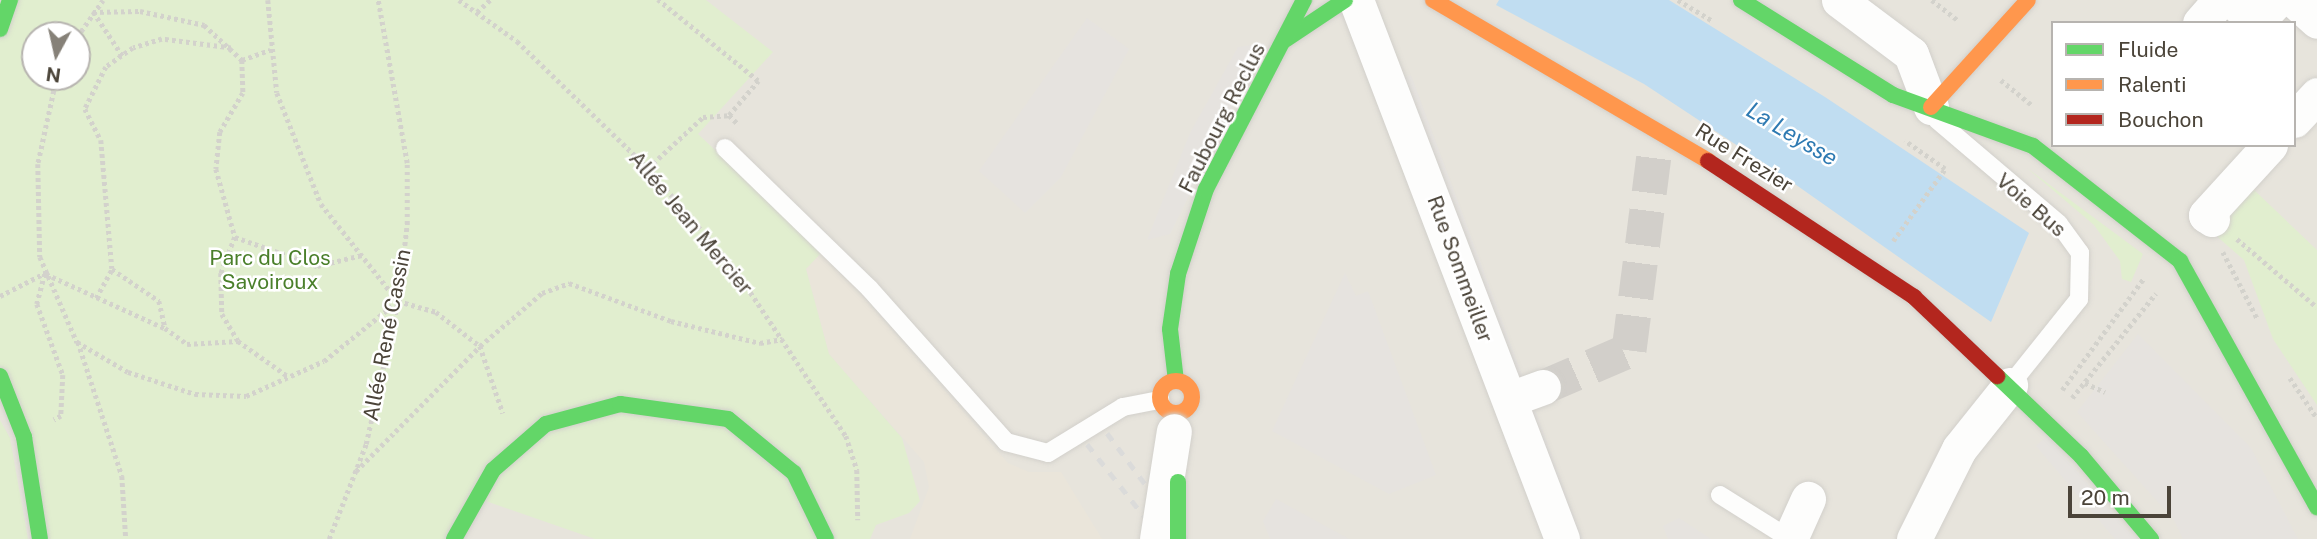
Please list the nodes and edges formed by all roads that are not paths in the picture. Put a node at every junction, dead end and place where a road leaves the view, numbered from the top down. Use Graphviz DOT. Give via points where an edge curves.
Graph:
graph roads {
  1 [pos="10,0"];
  2 [pos="1304,0"];
  3 [pos="1345,0"];
  4 [pos="1356,0"];
  5 [pos="1433,0"];
  6 [pos="1741,0"];
  7 [pos="1839,0"];
  8 [pos="2028,0"];
  9 [pos="2220,0"];
  10 [pos="2232,0"];
  11 [pos="2277,0"];
  12 [pos="2294,0"];
  13 [pos="2202,21"];
  14 [pos="2255,21"];
  15 [pos="2257,21"];
  16 [pos="2317,21"];
  17 [pos="0,29"];
  18 [pos="1285,40"];
  19 [pos="2317,95"];
  20 [pos="1931,107"];
  21 [pos="2296,118"];
  22 [pos="2268,147"];
  23 [pos="725,148"];
  24 [pos="2205,228"];
  25 [pos="0,376"];
  26 [pos="1176,381"];
  27 [pos="2010,385"];
  28 [pos="1543,387"];
  29 [pos="1510,399"];
  30 [pos="1170,415"];
  31 [pos="1720,495"];
  32 [pos="1808,499"];
  33 [pos="2317,508"];
  34 [pos="1924,533"];
  35 [pos="40,539"];
  36 [pos="454,539"];
  37 [pos="826,539"];
  38 [pos="1157,539"];
  39 [pos="1178,539"];
  40 [pos="1562,539"];
  41 [pos="1790,539"];
  42 [pos="2151,539"];
  1 -- 17 [label="main road"];
  2 -- 18 [label="main road, Faubourg Reclus"];
  3 -- 18 [label="main road, Faubourg Reclus"];
  4 -- 29 [label="street, Rue Sommeiller"];
  5 -- 27 [label="main road, Rue Frezier" via="1797,215 1914,297"];
  6 -- 20 [label="main road" via="1893,95"];
  7 -- 20 [label="street" via="1911,54"];
  8 -- 20 [label="main road"];
  9 -- 13 [label="street"];
  10 -- 14 [label="street"];
  11 -- 15 [label="street"];
  12 -- 16 [label="street"];
  18 -- 26 [label="main road, Faubourg Reclus" via="1206,189 1182,262 1170,329"];
  19 -- 21 [label="street"];
  20 -- 27 [label="lane, Voie Bus" via="1939,125 2059,224 2080,253 2079,299"];
  20 -- 33 [label="main road" via="2033,146 2180,261"];
  22 -- 24 [label="street" via="2206,215"];
  23 -- 30 [label="lane" via="869,288 1006,442 1048,453 1123,407"];
  25 -- 35 [label="main road" via="24,437"];
  26 -- 30 [label="main road" via="1164,386"];
  26 -- 30 [label="main road, Faubourg Reclus" via="1188,385 1192,399"];
  27 -- 34 [label="street" via="1959,449"];
  27 -- 42 [label="main road, Rue Frezier"];
  28 -- 29 [label="street"];
  29 -- 40 [label="street, Rue Sommeiller"];
  30 -- 38 [label="street, bridge"];
  30 -- 39 [label="main road, Faubourg Reclus, bridge" via="1178,482"];
  31 -- 41 [label="lane"];
  32 -- 41 [label="street"];
  36 -- 37 [label="main road" via="473,497 517,446 546,424 620,404 691,407 728,419 766,444 794,473"];
}
